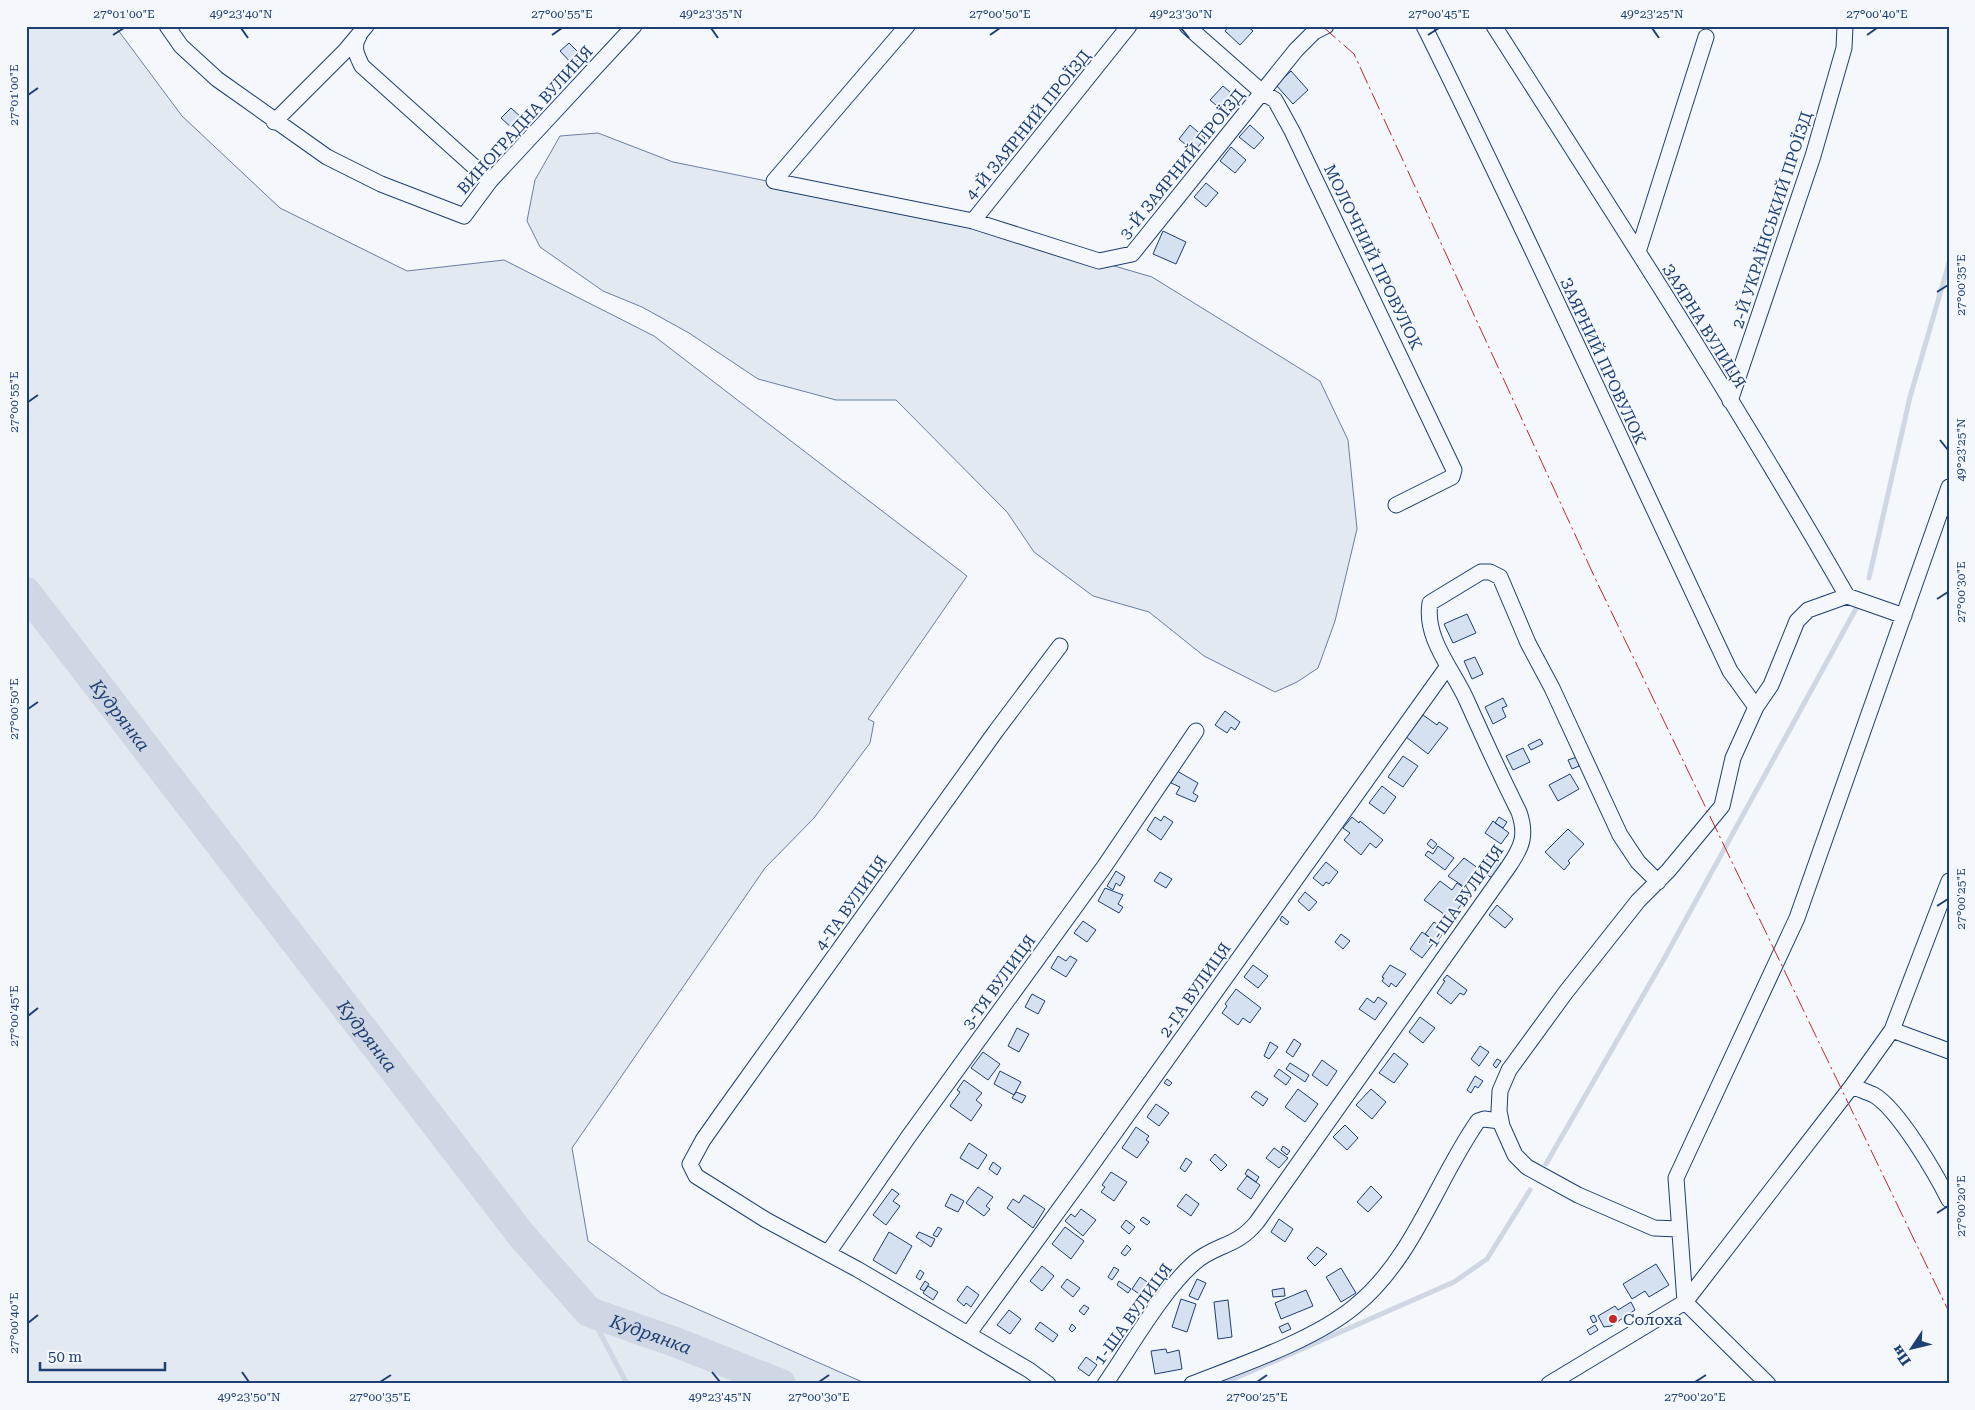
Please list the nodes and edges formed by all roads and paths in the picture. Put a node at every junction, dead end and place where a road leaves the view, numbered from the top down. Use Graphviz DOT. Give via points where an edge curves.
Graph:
graph roads {
  1 [pos="166,26"];
  2 [pos="634,26"];
  3 [pos="907,26"];
  4 [pos="1129,26"];
  5 [pos="1187,26"];
  6 [pos="1326,26"];
  7 [pos="1424,26"];
  8 [pos="1494,26"];
  9 [pos="1845,26"];
  10 [pos="363,31"];
  11 [pos="1706,38"];
  12 [pos="1262,92"];
  13 [pos="274,122"];
  14 [pos="490,181"];
  15 [pos="973,221"];
  16 [pos="1638,252"];
  17 [pos="1730,402"];
  18 [pos="1949,487"];
  19 [pos="1396,505"];
  20 [pos="1846,596"];
  21 [pos="1904,616"];
  22 [pos="1060,646"];
  23 [pos="1448,666"];
  24 [pos="1756,707"];
  25 [pos="1196,730"];
  26 [pos="1949,881"];
  27 [pos="1658,882"];
  28 [pos="1892,1030"];
  29 [pos="1949,1051"];
  30 [pos="1852,1086"];
  31 [pos="1500,1121"];
  32 [pos="1949,1200"];
  33 [pos="1679,1229"];
  34 [pos="828,1253"];
  35 [pos="1685,1302"];
  36 [pos="969,1333"];
  37 [pos="1048,1384"];
  38 [pos="1105,1384"];
  39 [pos="1192,1384"];
  40 [pos="1549,1384"];
  41 [pos="1768,1384"];
  1 -- 13 [label="street" via="181,46 217,79"];
  2 -- 14 [label="street, ВИНОГРАДНА ВУЛИЦЯ"];
  3 -- 15 [label="street" via="774,182"];
  4 -- 15 [label="street, 4-Й ЗАЯРНИЙ ПРОЇЗД"];
  5 -- 12 [label="street, МОЛОЧНИЙ ПРОВУЛОК"];
  6 -- 12 [label="street, 3-Й ЗАЯРНИЙ ПРОЇЗД" via="1314,32 1296,50"];
  7 -- 24 [label="street, ЗАЯРНИЙ ПРОВУЛОК" via="1507,193 1730,671"];
  8 -- 16 [label="street, ЗАЯРНА ВУЛИЦЯ"];
  9 -- 17 [label="street, 2-Й УКРАЇНСЬКИЙ ПРОЇЗД" via="1844,48 1813,156"];
  10 -- 13 [label="street"];
  10 -- 14 [label="street" via="355,42 362,66"];
  11 -- 16 [label="street"];
  12 -- 15 [label="street, 3-Й ЗАЯРНИЙ ПРОЇЗД" via="1132,254 1099,261"];
  12 -- 19 [label="street, МОЛОЧНИЙ ПРОВУЛОК" via="1275,100 1292,131 1454,470 1452,477"];
  13 -- 14 [label="street, ВИНОГРАДНА ВУЛИЦЯ" via="327,157 464,216"];
  16 -- 17 [label="street, ЗАЯРНА ВУЛИЦЯ"];
  17 -- 20 [label="street, ЗАЯРНА ВУЛИЦЯ" via="1800,514"];
  18 -- 21 [label="street"];
  20 -- 21 [label="street"];
  20 -- 24 [label="street" via="1808,610 1797,621 1771,685"];
  21 -- 33 [label="street" via="1797,918 1676,1178"];
  22 -- 34 [label="street, 4-ТА ВУЛИЦЯ" via="703,1140 690,1164 692,1173 703,1181"];
  23 -- 27 [label="street, 1-ША ВУЛИЦЯ" via="1431,628 1430,603 1475,575 1486,571 1495,573 1503,582 1620,835 1638,862"];
  23 -- 36 [label="street, 2-ГА ВУЛИЦЯ"];
  23 -- 38 [label="street, 1-ША ВУЛИЦЯ" via="1519,812 1524,833 1518,852 1257,1222 1241,1239 1190,1266"];
  24 -- 27 [label="street" via="1733,758 1722,806"];
  25 -- 34 [label="street, 3-ТЯ ВУЛИЦЯ" via="1104,868"];
  26 -- 28 [label="street"];
  27 -- 31 [label="street" via="1632,909 1566,992 1509,1070 1499,1099"];
  28 -- 29 [label="street"];
  28 -- 30 [label="street"];
  30 -- 32 [label="street" via="1876,1096 1902,1124 1938,1177"];
  30 -- 35 [label="street"];
  31 -- 33 [label="street" via="1515,1155 1537,1173 1654,1228"];
  31 -- 39 [label="street" via="1478,1121 1407,1243 1354,1308 1287,1345"];
  33 -- 35 [label="street"];
  34 -- 36 [label="street"];
  35 -- 40 [label="street"];
  35 -- 41 [label="street"];
  36 -- 37 [label="street"];
}
